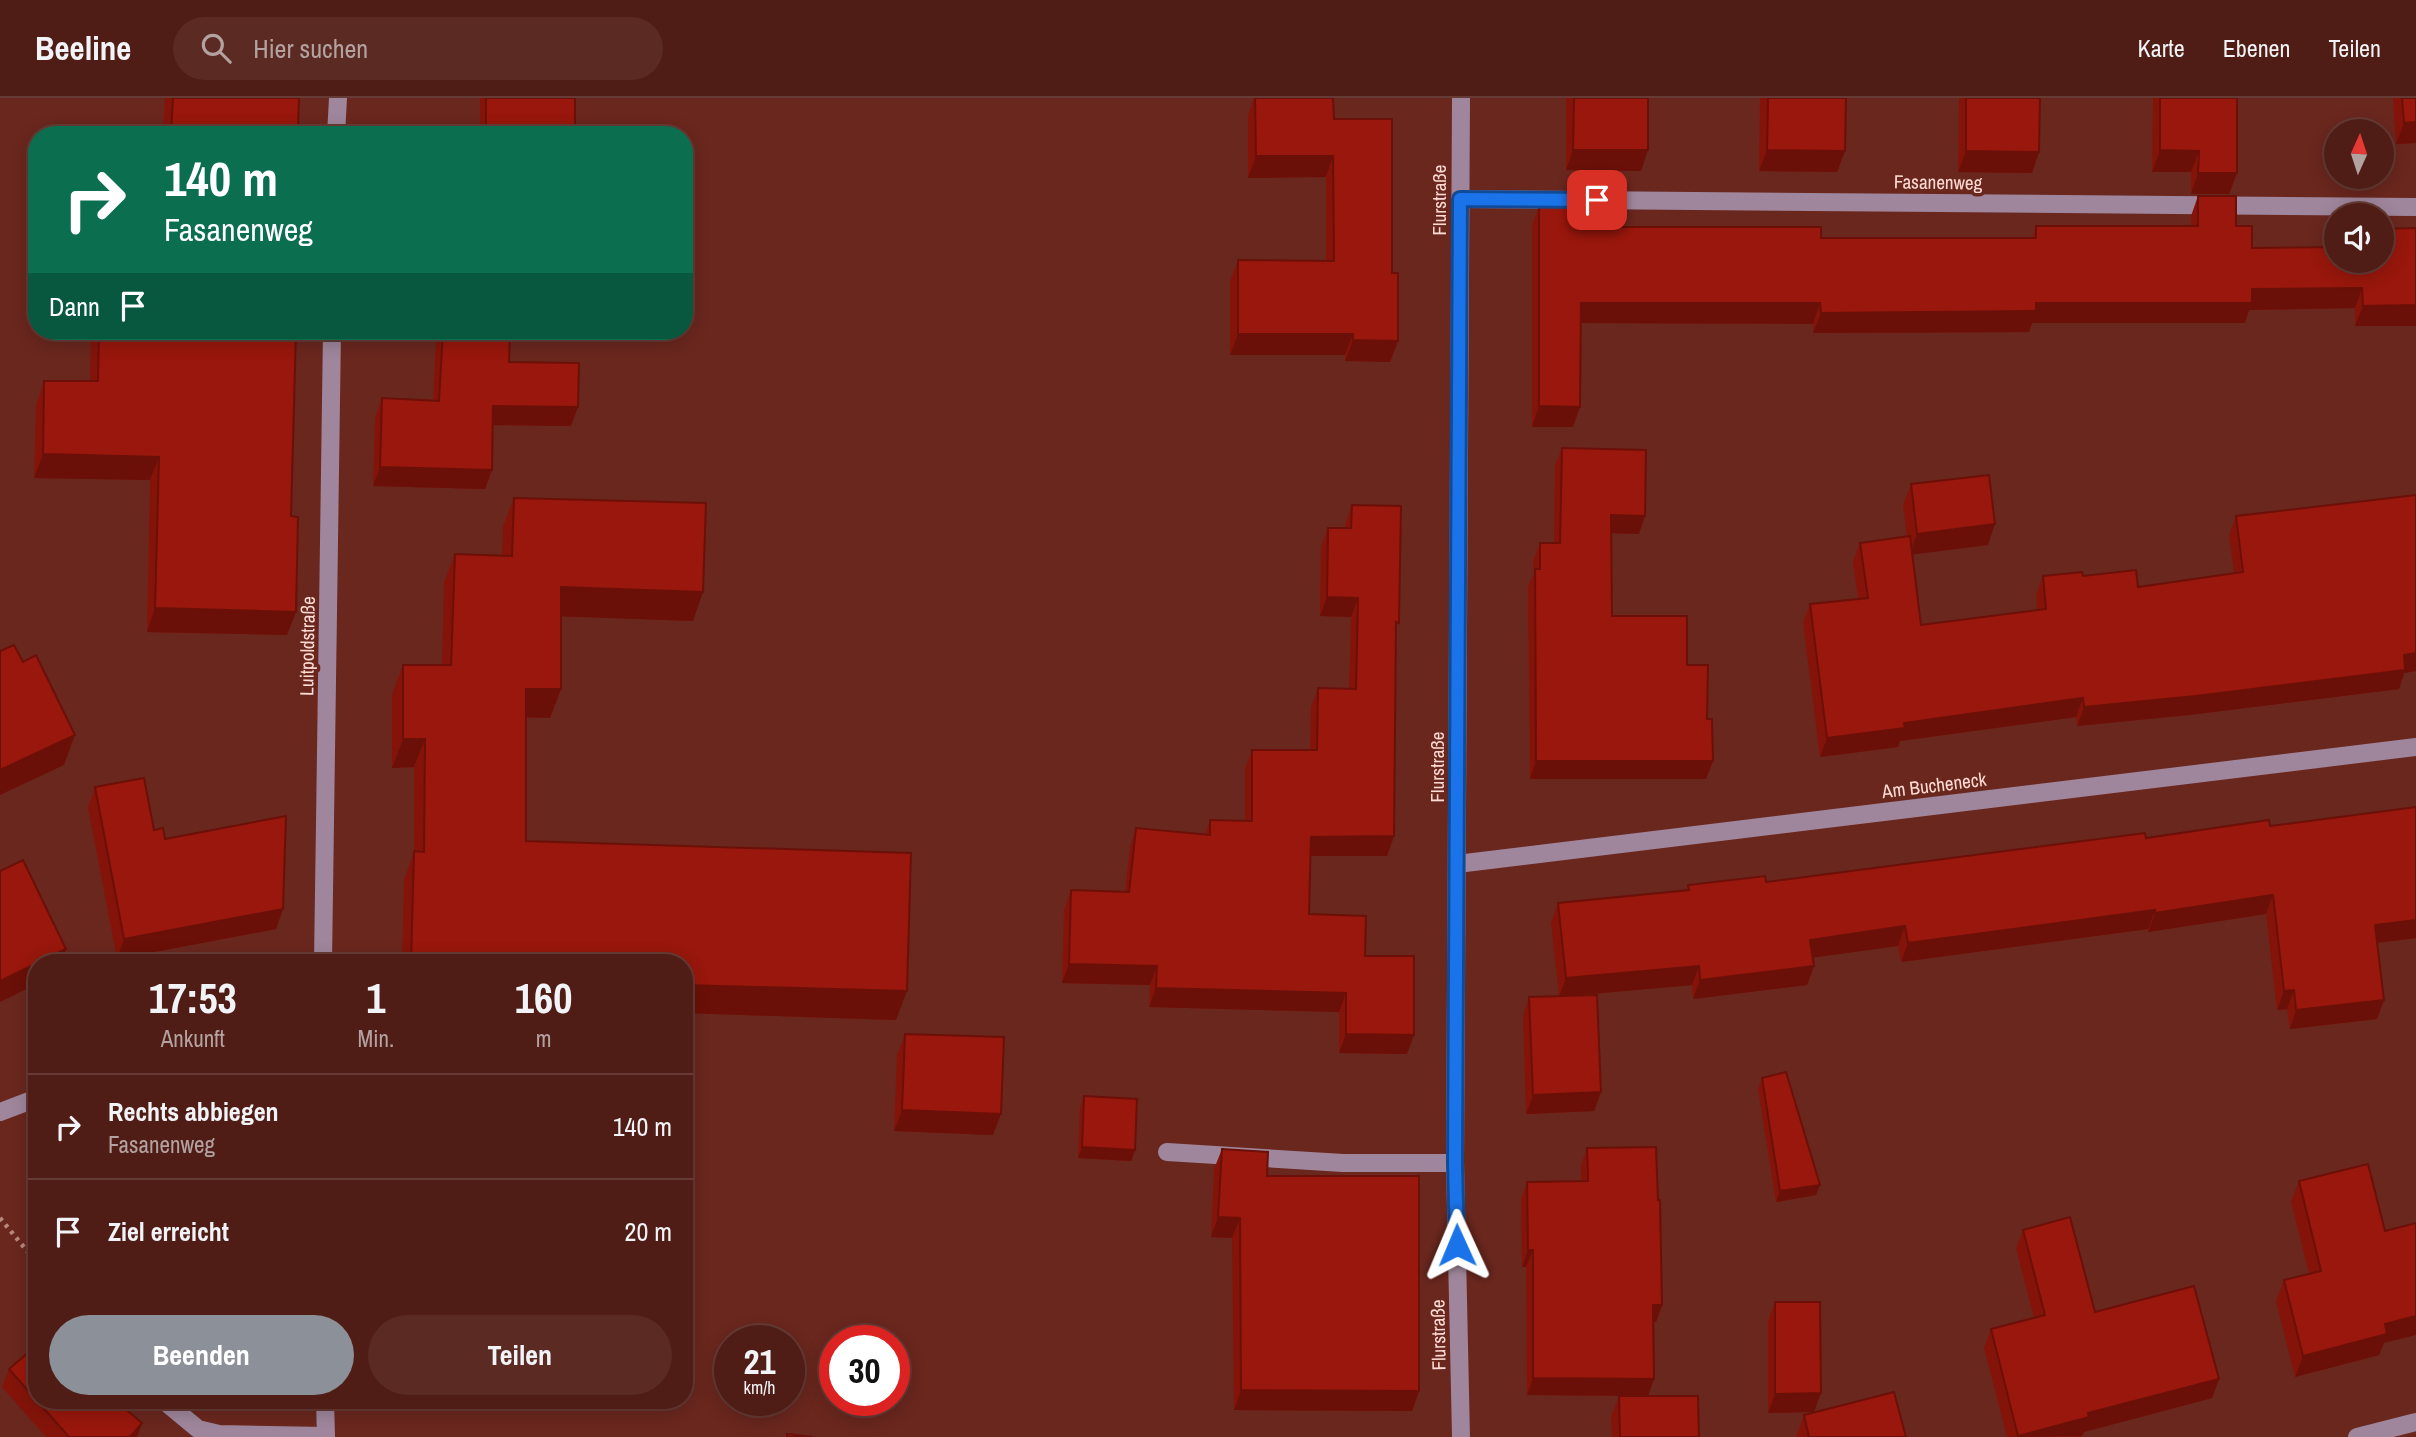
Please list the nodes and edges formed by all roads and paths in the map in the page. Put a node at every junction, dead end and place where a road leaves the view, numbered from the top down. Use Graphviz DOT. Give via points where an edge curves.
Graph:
graph roads {
  1 [pos="338,98"];
  2 [pos="1461,98"];
  3 [pos="336,126"];
  4 [pos="1460,199"];
  5 [pos="2416,208"];
  6 [pos="332,340"];
  7 [pos="2416,747"];
  8 [pos="1457,864"];
  9 [pos="323,954"];
  10 [pos="28,1101"];
  11 [pos="0,1112"];
  12 [pos="1167,1152"];
  13 [pos="1455,1163"];
  14 [pos="0,1218"];
  15 [pos="28,1252"];
  16 [pos="174,1409"];
  17 [pos="325,1409"];
  18 [pos="2416,1422"];
  19 [pos="326,1436"];
  20 [pos="1461,1437"];
  21 [pos="2357,1437"];
  1 -- 3 [label="street"];
  2 -- 4 [label="street, Flurstraße"];
  4 -- 5 [label="street, Fasanenweg"];
  4 -- 8 [label="street, Flurstraße"];
  6 -- 9 [label="street, Luitpoldstraße"];
  7 -- 8 [label="street, Am Bucheneck"];
  8 -- 13 [label="street, Flurstraße"];
  10 -- 11 [label="street"];
  12 -- 13 [label="street" via="1343,1163"];
  13 -- 20 [label="street, Flurstraße"];
  14 -- 15 [label="path"];
  16 -- 19 [label="street" via="198,1429 219,1434"];
  17 -- 19 [label="street"];
  18 -- 21 [label="street"];
}
